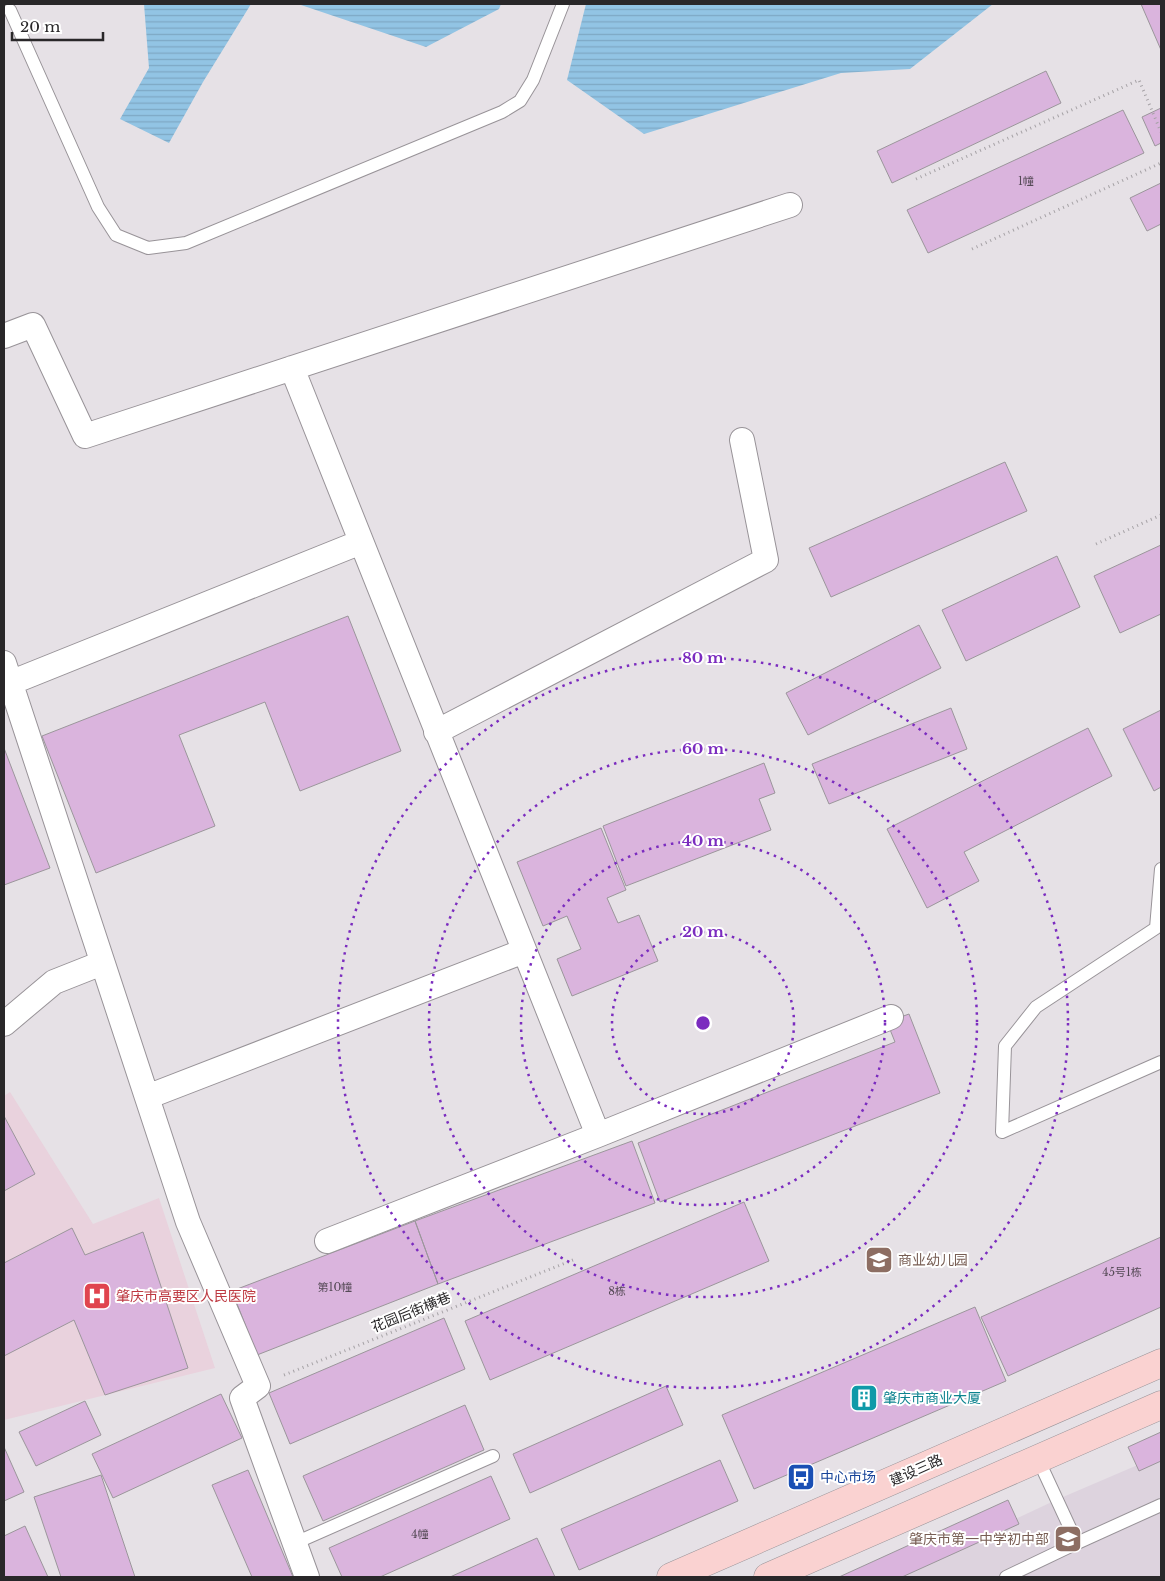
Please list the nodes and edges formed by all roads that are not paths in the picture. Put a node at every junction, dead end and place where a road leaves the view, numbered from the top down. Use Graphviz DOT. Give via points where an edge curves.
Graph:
graph roads {
  1 [pos="563,4"];
  2 [pos="10,8"];
  3 [pos="790,205"];
  4 [pos="4,336"];
  5 [pos="292,368"];
  6 [pos="742,440"];
  7 [pos="361,542"];
  8 [pos="7,673"];
  9 [pos="436,732"];
  10 [pos="1161,870"];
  11 [pos="524,951"];
  12 [pos="102,963"];
  13 [pos="891,1017"];
  14 [pos="4,1024"];
  15 [pos="1161,1062"];
  16 [pos="146,1097"];
  17 [pos="598,1135"];
  18 [pos="327,1241"];
  19 [pos="1161,1363"];
  20 [pos="1161,1406"];
  21 [pos="493,1456"];
  22 [pos="1038,1460"];
  23 [pos="1161,1505"];
  24 [pos="295,1543"];
  25 [pos="1077,1543"];
  26 [pos="307,1577"];
  27 [pos="671,1577"];
  28 [pos="768,1577"];
  29 [pos="1006,1577"];
  1 -- 2 [label="lane" via="533,80 520,101 502,112 186,243 148,248 116,235 98,206"];
  3 -- 5 [label="street"];
  4 -- 5 [label="street" via="33,325 85,436"];
  5 -- 7 [label="street"];
  6 -- 9 [label="street" via="766,560"];
  7 -- 8 [label="street"];
  7 -- 9 [label="street"];
  8 -- 12 [label="street"];
  9 -- 11 [label="street"];
  10 -- 15 [label="lane" via="1156,928 1036,1007 1004,1046 1002,1132"];
  11 -- 16 [label="street"];
  11 -- 17 [label="street"];
  12 -- 14 [label="street" via="54,982"];
  12 -- 16 [label="street"];
  13 -- 17 [label="street"];
  16 -- 24 [label="street" via="188,1222 258,1386 242,1398"];
  17 -- 18 [label="street"];
  19 -- 27 [label="main road, 建设三路"];
  20 -- 22 [label="main road"];
  21 -- 24 [label="lane"];
  22 -- 25 [label="lane"];
  22 -- 28 [label="main road"];
  23 -- 25 [label="lane"];
  24 -- 26 [label="street"];
  25 -- 29 [label="lane"];
}
